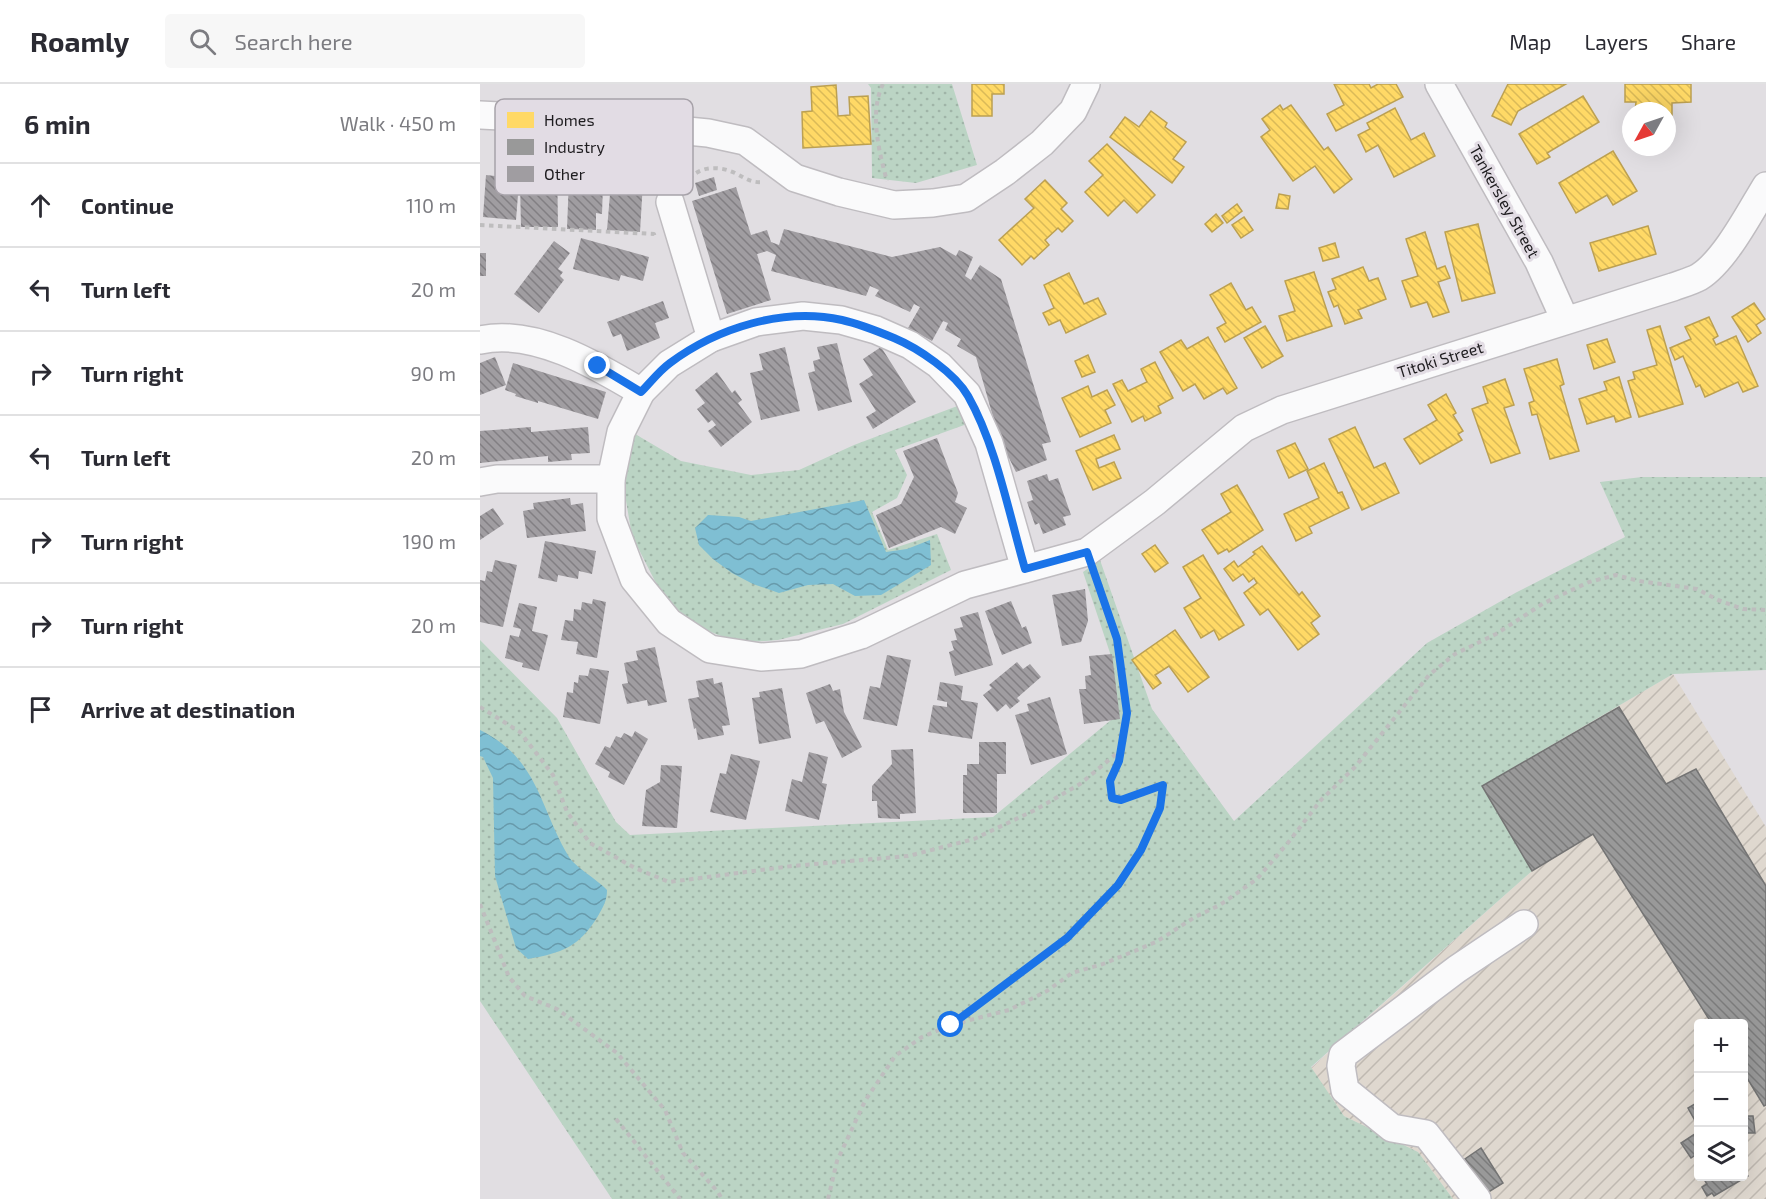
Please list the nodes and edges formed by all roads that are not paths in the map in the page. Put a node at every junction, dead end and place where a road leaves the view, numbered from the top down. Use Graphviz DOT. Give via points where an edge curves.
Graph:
graph roads {
  1 [pos="1086,84"];
  2 [pos="1439,84"];
  3 [pos="480,114"];
  4 [pos="495,115"];
  5 [pos="693,132"];
  6 [pos="1766,186"];
  7 [pos="670,202"];
  8 [pos="1564,320"];
  9 [pos="711,338"];
  10 [pos="480,340"];
  11 [pos="641,392"];
  12 [pos="611,478"];
  13 [pos="480,482"];
  14 [pos="1025,569"];
  15 [pos="1524,924"];
  16 [pos="1477,1199"];
  1 -- 5 [label="street" via="1073,111 1042,143 1005,172 966,198 933,203 894,205 839,192 795,178 745,141"];
  2 -- 8 [label="street, Tankersley Street" via="1539,262"];
  3 -- 4 [label="street"];
  6 -- 8 [label="street, Titoki Street" via="1730,242 1699,277"];
  7 -- 9 [label="street"];
  8 -- 14 [label="street, Titoki Street" via="1282,410 1244,428 1096,546"];
  9 -- 11 [label="street" via="669,364"];
  9 -- 14 [label="street" via="756,322 803,316 841,320 910,345 939,365 967,394 989,443"];
  10 -- 11 [label="street" via="495,336 521,339 559,350 598,366"];
  11 -- 12 [label="street" via="621,432"];
  12 -- 13 [label="street"];
  12 -- 14 [label="street" via="611,518 634,579 669,622 710,649 761,657 801,654 861,635 965,585"];
  15 -- 16 [label="street" via="1343,1055 1341,1066 1345,1090 1392,1128 1426,1134"];
}
